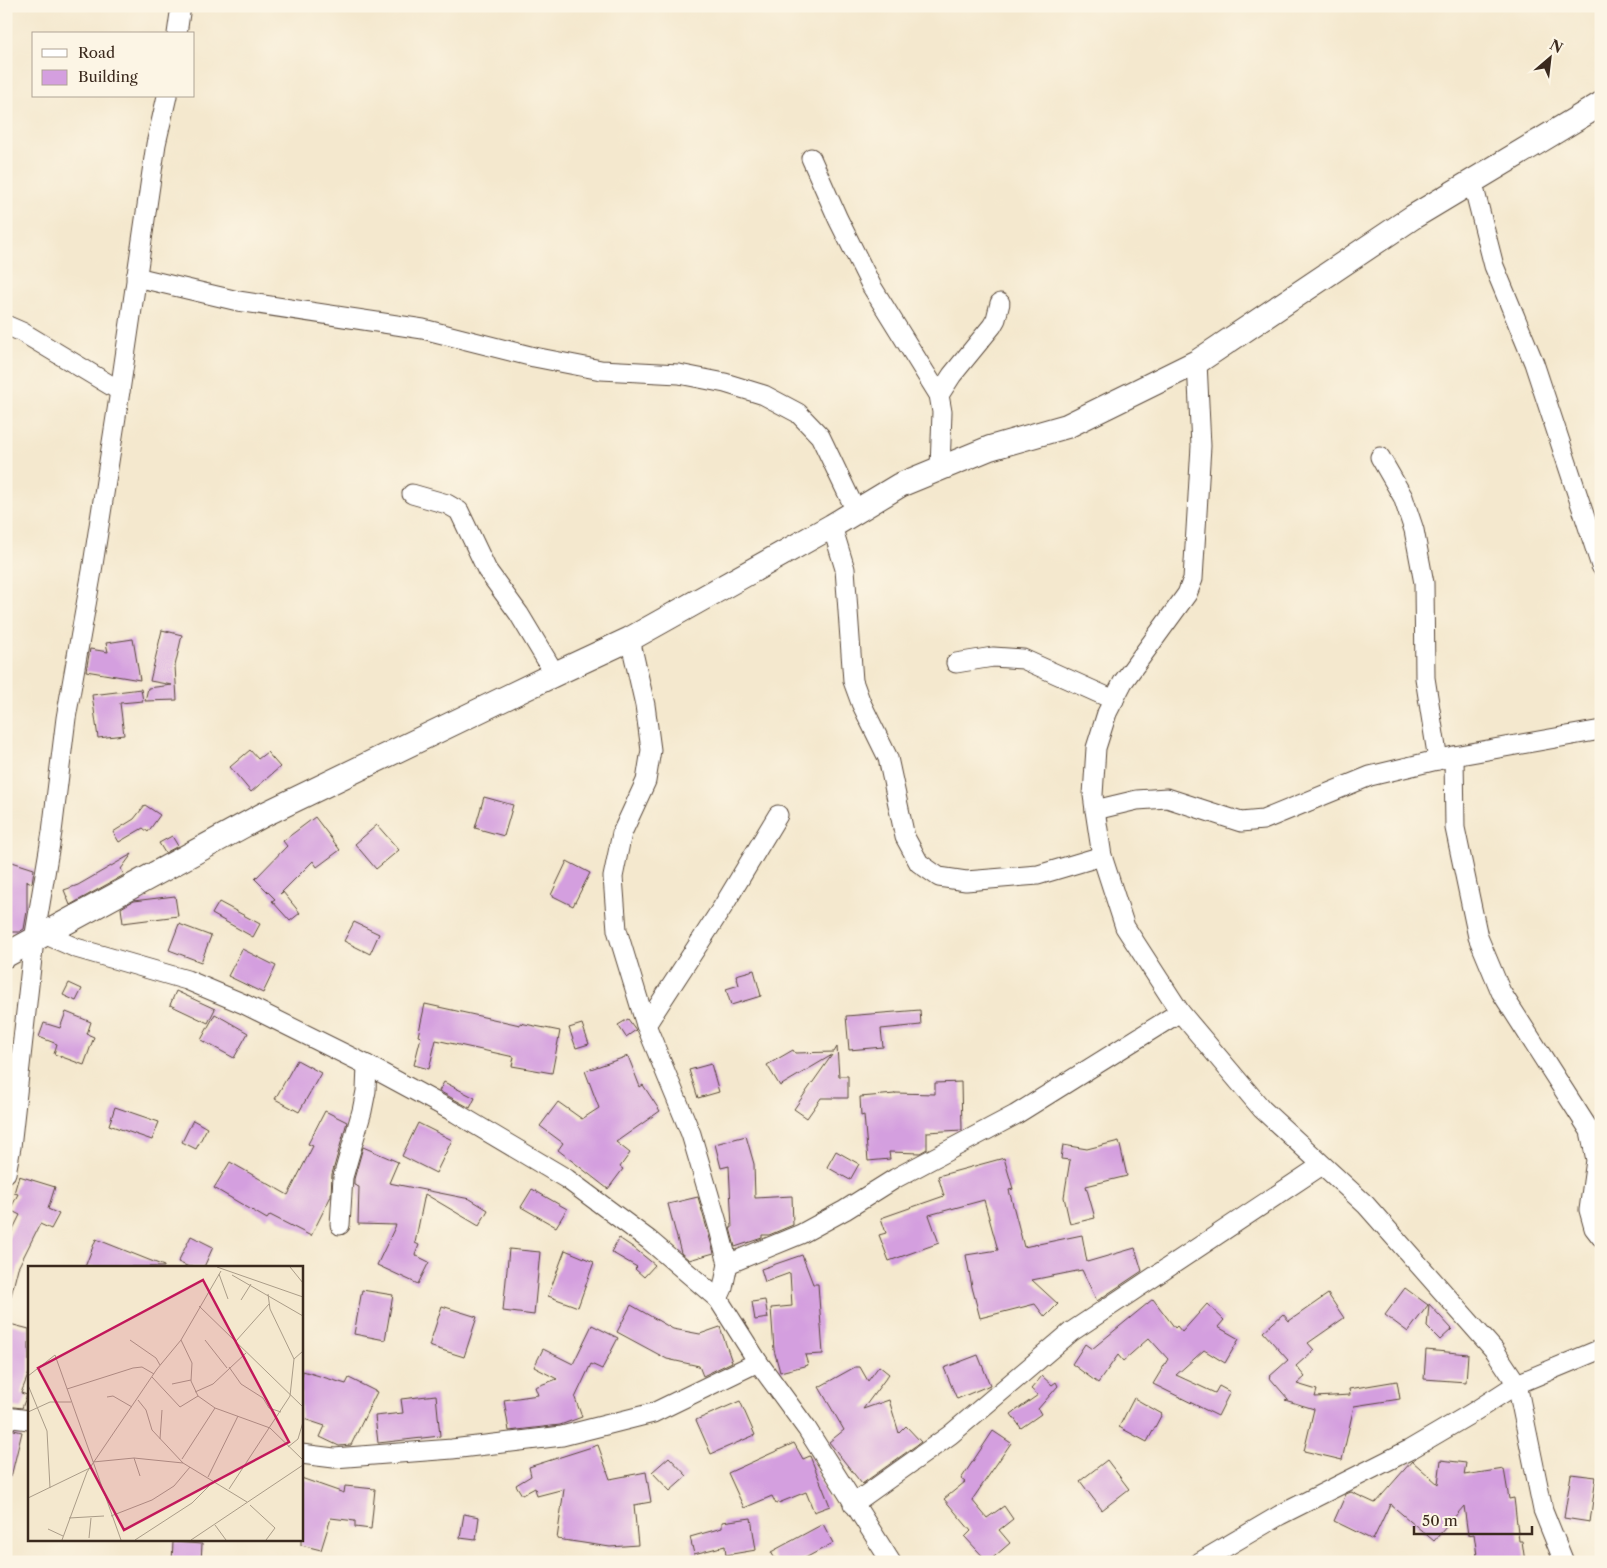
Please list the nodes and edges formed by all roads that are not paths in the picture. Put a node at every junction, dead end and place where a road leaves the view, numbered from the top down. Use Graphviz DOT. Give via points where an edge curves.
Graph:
graph roads {
  1 [pos="181,6"];
  2 [pos="177,32"];
  3 [pos="167,98"];
  4 [pos="1601,104"];
  5 [pos="811,158"];
  6 [pos="1472,180"];
  7 [pos="136,276"];
  8 [pos="1000,303"];
  9 [pos="6,324"];
  10 [pos="1197,362"];
  11 [pos="120,391"];
  12 [pos="939,395"];
  13 [pos="1380,457"];
  14 [pos="940,468"];
  15 [pos="412,494"];
  16 [pos="856,511"];
  17 [pos="832,526"];
  18 [pos="1601,566"];
  19 [pos="630,639"];
  20 [pos="956,662"];
  21 [pos="555,674"];
  22 [pos="1114,700"];
  23 [pos="1601,730"];
  24 [pos="1446,758"];
  25 [pos="1095,810"];
  26 [pos="778,815"];
  27 [pos="1102,856"];
  28 [pos="39,937"];
  29 [pos="6,955"];
  30 [pos="1180,1012"];
  31 [pos="646,1025"];
  32 [pos="367,1065"];
  33 [pos="1322,1165"];
  34 [pos="6,1173"];
  35 [pos="340,1225"];
  36 [pos="1601,1237"];
  37 [pos="728,1264"];
  38 [pos="718,1299"];
  39 [pos="1601,1350"];
  40 [pos="758,1362"];
  41 [pos="1517,1384"];
  42 [pos="6,1417"];
  43 [pos="28,1420"];
  44 [pos="302,1454"];
  45 [pos="853,1504"];
  46 [pos="887,1561"];
  47 [pos="1200,1562"];
  48 [pos="1564,1562"];
  1 -- 2 [label="street"];
  3 -- 7 [label="street" via="156,144"];
  4 -- 6 [label="street"];
  5 -- 12 [label="street" via="872,287"];
  6 -- 10 [label="street"];
  6 -- 18 [label="street" via="1494,266 1534,363"];
  7 -- 11 [label="street"];
  7 -- 16 [label="street" via="238,301 423,329 601,370 679,374 725,383 764,396 798,413 820,436"];
  8 -- 12 [label="street" via="992,326"];
  9 -- 11 [label="street"];
  10 -- 14 [label="street" via="1067,426 990,448"];
  10 -- 22 [label="street" via="1201,446 1193,579 1187,594 1123,682"];
  11 -- 28 [label="street" via="66,718"];
  12 -- 14 [label="street" via="942,412"];
  13 -- 24 [label="street" via="1403,497 1418,548 1424,582 1425,678"];
  14 -- 16 [label="street" via="900,485"];
  15 -- 21 [label="street" via="459,511 488,570"];
  16 -- 17 [label="street"];
  17 -- 19 [label="street"];
  17 -- 27 [label="street" via="845,570 854,682 888,758 905,837 919,862 939,877 966,882 1038,875"];
  19 -- 21 [label="street"];
  19 -- 31 [label="street" via="651,750 646,781 622,833 613,877 617,930"];
  20 -- 22 [label="street" via="993,657 1024,659"];
  21 -- 28 [label="street" via="263,815"];
  22 -- 25 [label="street" via="1096,748"];
  23 -- 24 [label="street"];
  24 -- 25 [label="street" via="1370,776 1263,820 1241,822 1167,798 1137,800"];
  24 -- 36 [label="street" via="1455,828 1478,937 1501,992 1590,1131 1596,1160 1589,1210 1594,1228"];
  25 -- 27 [label="street"];
  26 -- 31 [label="street"];
  27 -- 30 [label="street" via="1125,927"];
  28 -- 29 [label="street"];
  28 -- 32 [label="street" via="187,980 244,1004"];
  28 -- 34 [label="street"];
  30 -- 33 [label="street" via="1262,1110"];
  30 -- 37 [label="street" via="1015,1115 896,1178 846,1210 801,1234"];
  31 -- 37 [label="street" via="691,1134"];
  32 -- 35 [label="street" via="362,1111 343,1178"];
  32 -- 38 [label="street" via="567,1179 649,1240"];
  33 -- 41 [label="street" via="1366,1206 1495,1351"];
  33 -- 45 [label="street" via="1071,1332 950,1435"];
  37 -- 38 [label="street"];
  38 -- 40 [label="street"];
  39 -- 41 [label="street"];
  40 -- 44 [label="street" via="653,1413 562,1436 334,1458"];
  40 -- 45 [label="street" via="807,1429"];
  41 -- 47 [label="street" via="1409,1450 1280,1516"];
  41 -- 48 [label="street" via="1543,1510"];
  42 -- 43 [label="street"];
  45 -- 46 [label="street"];
}
